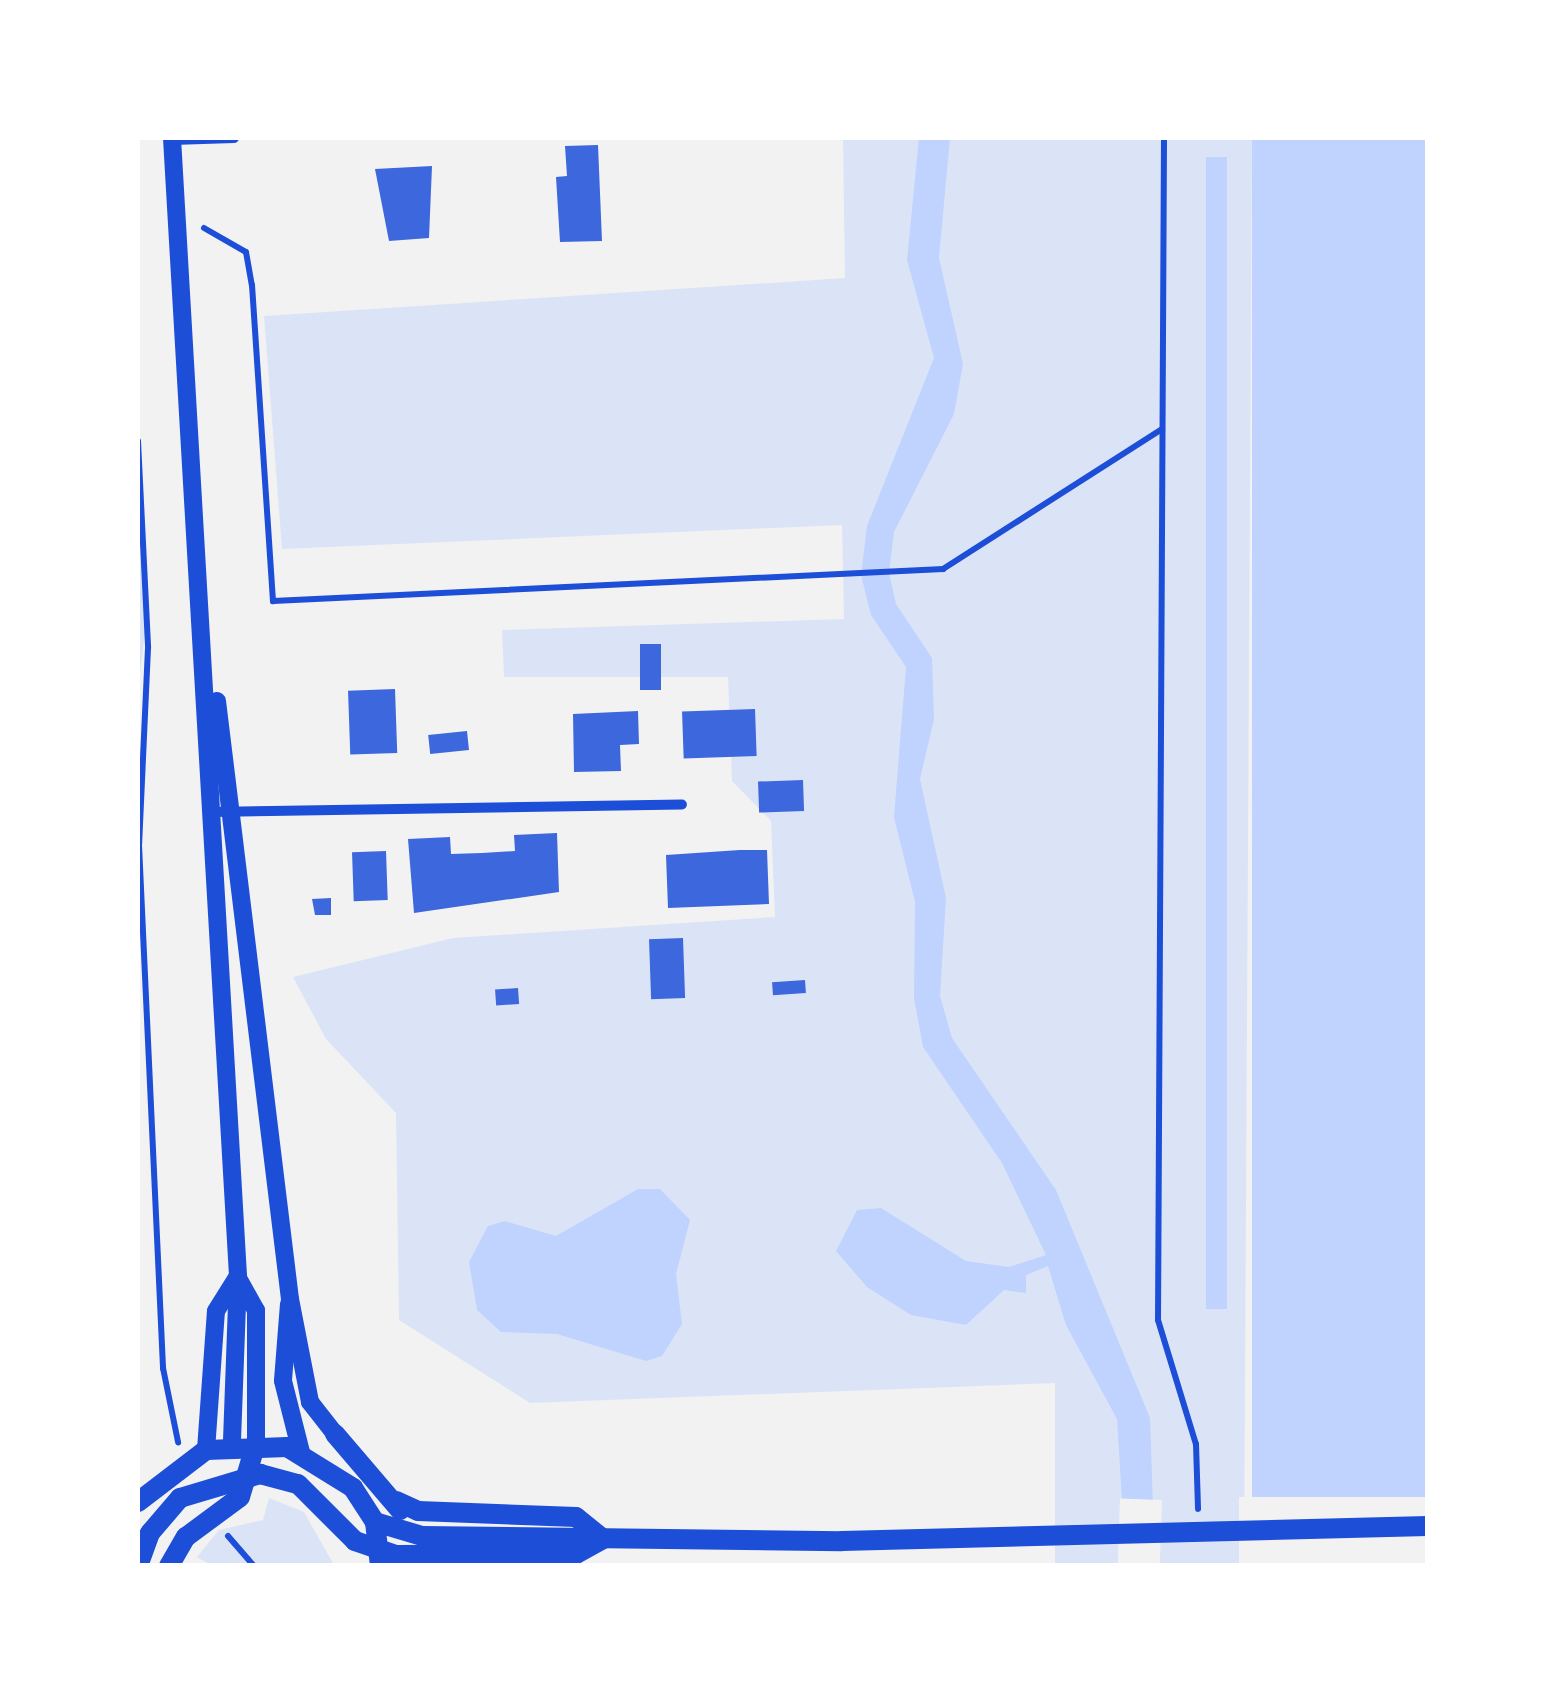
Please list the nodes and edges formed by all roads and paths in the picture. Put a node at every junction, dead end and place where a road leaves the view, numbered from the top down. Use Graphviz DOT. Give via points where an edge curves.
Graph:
graph roads {
  1 [pos="234,138"];
  2 [pos="1164,138"];
  3 [pos="172,139"];
  4 [pos="176,229"];
  5 [pos="1162,430"];
  6 [pos="138,442"];
  7 [pos="202,586"];
  8 [pos="682,805"];
  9 [pos="211,812"];
  10 [pos="231,812"];
  11 [pos="238,1278"];
  12 [pos="290,1299"];
  13 [pos="336,1434"];
  14 [pos="256,1443"];
  15 [pos="232,1444"];
  16 [pos="206,1450"];
  17 [pos="302,1452"];
  18 [pos="184,1458"];
  19 [pos="249,1475"];
  20 [pos="222,1478"];
  21 [pos="396,1501"];
  22 [pos="138,1502"];
  23 [pos="158,1520"];
  24 [pos="375,1522"];
  25 [pos="1428,1526"];
  26 [pos="221,1528"];
  27 [pos="1198,1531"];
  28 [pos="409,1534"];
  29 [pos="138,1536"];
  30 [pos="603,1539"];
  31 [pos="380,1558"];
  32 [pos="412,1561"];
  33 [pos="138,1566"];
  34 [pos="170,1566"];
  35 [pos="254,1566"];
  1 -- 3 [label="street"];
  2 -- 5 [label="path"];
  3 -- 4 [label="street"];
  4 -- 5 [label="path" via="208,228 246,252 273,601 944,568"];
  4 -- 7 [label="street"];
  5 -- 27 [label="path" via="1158,1320 1196,1444"];
  6 -- 18 [label="path" via="148,648 139,845 163,1368"];
  7 -- 9 [label="street"];
  7 -- 10 [label="street"];
  8 -- 10 [label="street"];
  9 -- 10 [label="street"];
  9 -- 11 [label="street"];
  10 -- 12 [label="street"];
  11 -- 14 [label="street" via="256,1310"];
  11 -- 15 [label="street"];
  11 -- 16 [label="street" via="216,1311"];
  12 -- 13 [label="street" via="310,1402"];
  12 -- 17 [label="street" via="283,1381"];
  13 -- 21 [label="main road"];
  14 -- 15 [label="main road"];
  14 -- 17 [label="main road"];
  14 -- 19 [label="main road"];
  15 -- 16 [label="main road"];
  15 -- 20 [label="main road"];
  16 -- 22 [label="main road"];
  17 -- 24 [label="main road" via="353,1488"];
  19 -- 20 [label="main road"];
  19 -- 31 [label="main road" via="298,1484"];
  19 -- 34 [label="main road" via="234,1504 186,1537"];
  20 -- 23 [label="main road"];
  21 -- 28 [label="main road"];
  21 -- 30 [label="main road" via="418,1512 576,1517"];
  23 -- 29 [label="main road"];
  23 -- 33 [label="main road"];
  24 -- 28 [label="main road"];
  24 -- 31 [label="main road"];
  25 -- 30 [label="main road"];
  26 -- 35 [label="path"];
  28 -- 30 [label="main road"];
  28 -- 32 [label="main road"];
  30 -- 32 [label="main road" via="576,1554"];
  31 -- 32 [label="main road"];
}
